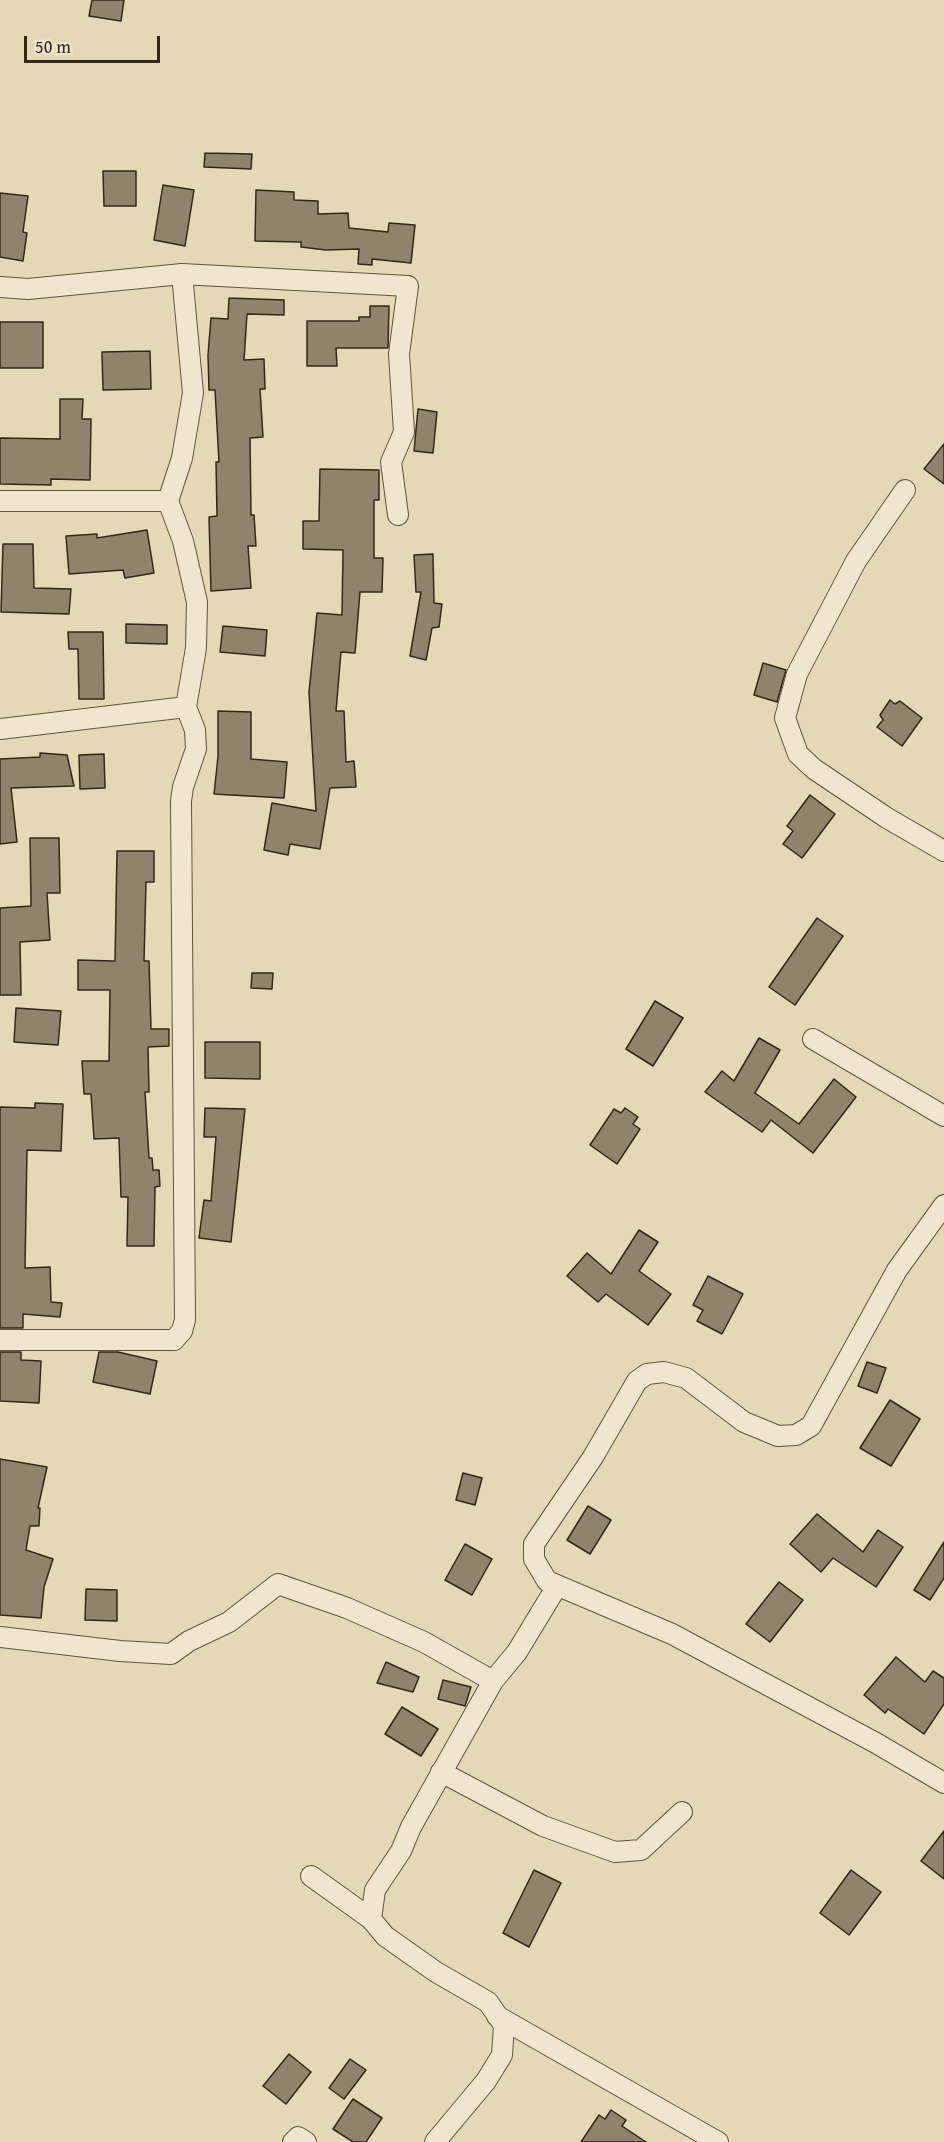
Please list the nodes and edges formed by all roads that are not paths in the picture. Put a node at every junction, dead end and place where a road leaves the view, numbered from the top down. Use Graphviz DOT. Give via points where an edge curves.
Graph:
graph roads {
  1 [pos="182,274"];
  2 [pos="0,287"];
  3 [pos="904,490"];
  4 [pos="0,501"];
  5 [pos="168,501"];
  6 [pos="398,515"];
  7 [pos="186,707"];
  8 [pos="0,729"];
  9 [pos="944,851"];
  10 [pos="813,1039"];
  11 [pos="944,1116"];
  12 [pos="944,1205"];
  13 [pos="0,1340"];
  14 [pos="557,1586"];
  15 [pos="0,1637"];
  16 [pos="493,1681"];
  17 [pos="441,1772"];
  18 [pos="944,1783"];
  19 [pos="682,1812"];
  20 [pos="311,1876"];
  21 [pos="371,1919"];
  22 [pos="497,2016"];
  23 [pos="293,2142"];
  24 [pos="306,2142"];
  25 [pos="435,2142"];
  26 [pos="718,2142"];
  1 -- 2 [label="street" via="28,289"];
  1 -- 5 [label="street" via="193,393 182,458"];
  1 -- 6 [label="street" via="408,286 399,354 404,432 391,462"];
  3 -- 9 [label="street" via="856,561 796,674 785,718 798,754 814,769"];
  4 -- 5 [label="street"];
  5 -- 7 [label="street" via="183,541 197,602 196,648"];
  7 -- 8 [label="street"];
  7 -- 13 [label="street" via="195,730 196,749 181,801 185,1320 182,1331 174,1340"];
  10 -- 11 [label="street"];
  12 -- 14 [label="street" via="897,1270 811,1426 796,1435 778,1436 744,1422 686,1378 664,1372 647,1374 637,1381 593,1457 534,1544 534,1559 547,1581"];
  14 -- 16 [label="street" via="517,1652"];
  14 -- 18 [label="street" via="672,1634"];
  15 -- 16 [label="street" via="171,1654 229,1622 278,1584 348,1608"];
  16 -- 17 [label="street"];
  17 -- 19 [label="street" via="543,1826 615,1852 641,1850"];
  17 -- 21 [label="street" via="401,1851 375,1890"];
  20 -- 21 [label="street"];
  21 -- 22 [label="street" via="411,1954 488,2002"];
  22 -- 25 [label="street" via="504,2025 502,2055 486,2081"];
  22 -- 26 [label="street"];
  23 -- 24 [label="street" via="298,2136"];
}
